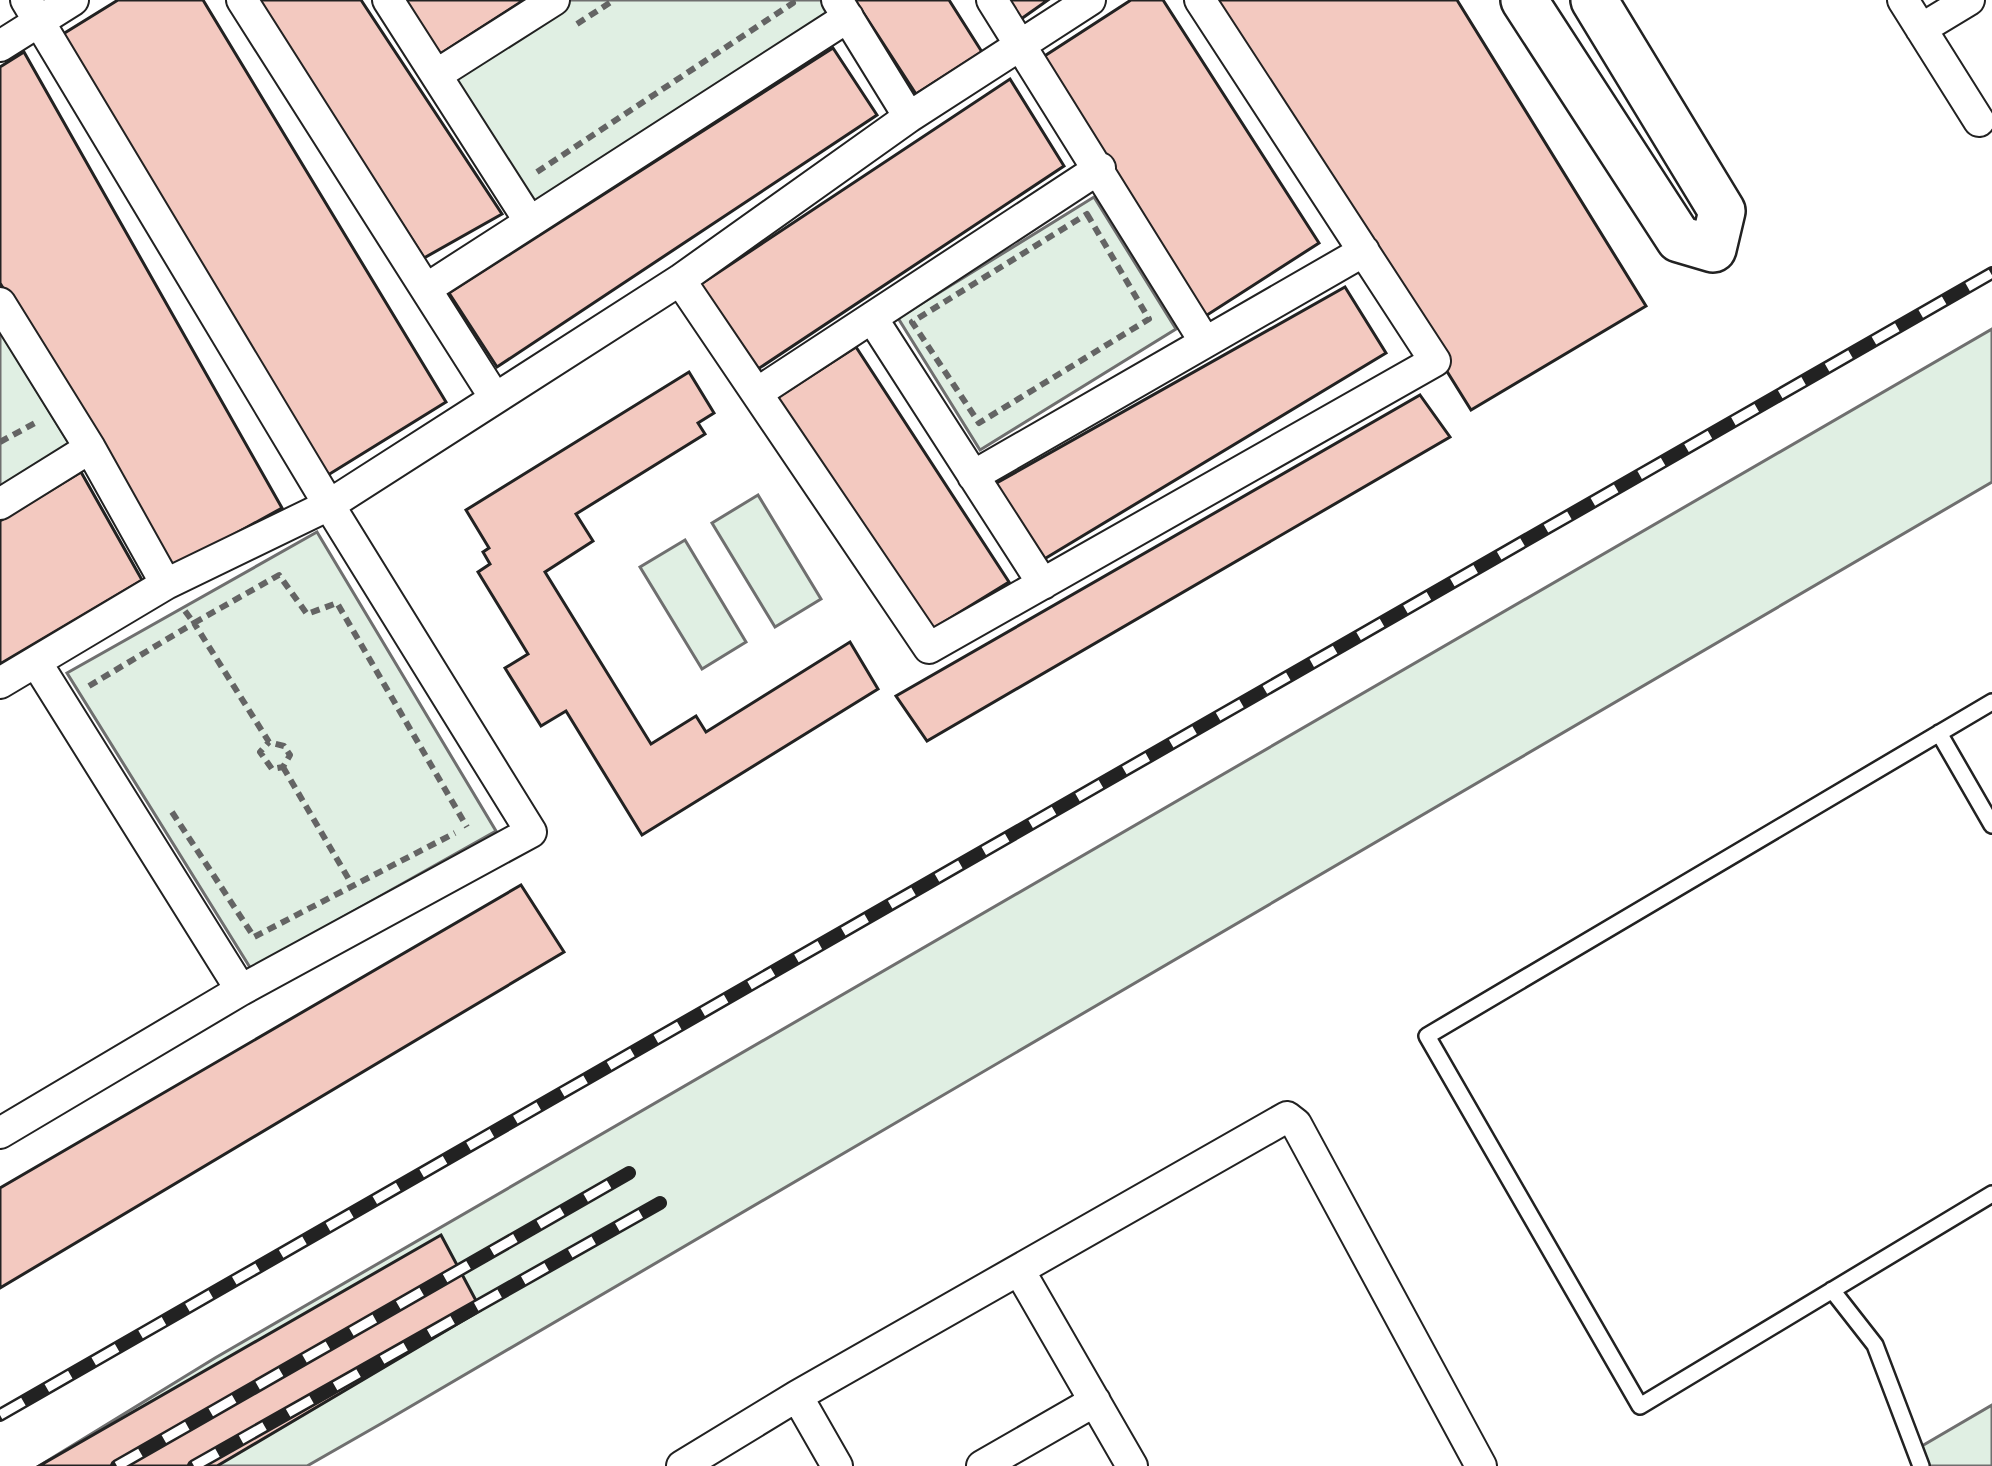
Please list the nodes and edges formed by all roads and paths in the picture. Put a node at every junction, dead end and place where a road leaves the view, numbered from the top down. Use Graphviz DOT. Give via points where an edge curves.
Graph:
graph roads {
  1 [pos="73,0"];
  2 [pos="242,0"];
  3 [pos="388,0"];
  4 [pos="554,0"];
  5 [pos="614,0"];
  6 [pos="791,0"];
  7 [pos="992,0"];
  8 [pos="1090,0"];
  9 [pos="1200,0"];
  10 [pos="1524,0"];
  11 [pos="1594,0"];
  12 [pos="1903,0"];
  13 [pos="1969,0"];
  14 [pos="842,8"];
  15 [pos="32,11"];
  16 [pos="574,25"];
  17 [pos="1921,28"];
  18 [pos="0,46"];
  19 [pos="1021,46"];
  20 [pos="436,75"];
  21 [pos="909,117"];
  22 [pos="1979,121"];
  23 [pos="1100,168"];
  24 [pos="533,175"];
  25 [pos="530,222"];
  26 [pos="1364,250"];
  27 [pos="680,280"];
  28 [pos="426,289"];
  29 [pos="0,303"];
  30 [pos="872,318"];
  31 [pos="1149,319"];
  32 [pos="1205,342"];
  33 [pos="757,393"];
  34 [pos="495,398"];
  35 [pos="90,448"];
  36 [pos="974,476"];
  37 [pos="0,504"];
  38 [pos="329,505"];
  39 [pos="166,584"];
  40 [pos="1043,584"];
  41 [pos="194,623"];
  42 [pos="36,662"];
  43 [pos="0,683"];
  44 [pos="1992,702"];
  45 [pos="100,703"];
  46 [pos="1939,734"];
  47 [pos="269,742"];
  48 [pos="283,767"];
  49 [pos="164,801"];
  50 [pos="1992,825"];
  51 [pos="351,884"];
  52 [pos="371,918"];
  53 [pos="241,990"];
  54 [pos="0,1133"];
  55 [pos="1992,1194"];
  56 [pos="1018,1270"];
  57 [pos="1832,1290"];
  58 [pos="797,1396"];
  59 [pos="1095,1401"];
  60 [pos="682,1466"];
  61 [pos="837,1466"];
  62 [pos="982,1466"];
  63 [pos="1132,1466"];
  64 [pos="1481,1466"];
  65 [pos="1921,1466"];
  1 -- 15 [label="street"];
  2 -- 28 [label="street"];
  3 -- 20 [label="street"];
  4 -- 20 [label="street"];
  5 -- 16 [label="path"];
  6 -- 24 [label="path"];
  7 -- 19 [label="street"];
  8 -- 19 [label="street"];
  9 -- 26 [label="street"];
  10 -- 11 [label="street" via="1679,239 1713,249 1722,211"];
  12 -- 17 [label="street"];
  13 -- 17 [label="street"];
  14 -- 21 [label="street"];
  14 -- 25 [label="street"];
  15 -- 18 [label="street"];
  15 -- 38 [label="street"];
  17 -- 22 [label="street"];
  19 -- 21 [label="street"];
  19 -- 23 [label="street"];
  20 -- 25 [label="street"];
  21 -- 27 [label="street"];
  23 -- 30 [label="street"];
  23 -- 32 [label="street"];
  25 -- 28 [label="street"];
  26 -- 32 [label="street"];
  26 -- 40 [label="street" via="1436,362"];
  27 -- 33 [label="street"];
  27 -- 34 [label="street"];
  28 -- 34 [label="street"];
  29 -- 35 [label="street"];
  30 -- 33 [label="street"];
  30 -- 36 [label="street"];
  31 -- 31 [label="path" via="979,423 912,322 1087,214"];
  32 -- 36 [label="street"];
  33 -- 40 [label="street" via="929,648"];
  34 -- 38 [label="street"];
  35 -- 37 [label="street"];
  35 -- 39 [label="street"];
  36 -- 40 [label="street"];
  38 -- 39 [label="street"];
  38 -- 52 [label="street" via="531,832"];
  39 -- 41 [label="path"];
  39 -- 42 [label="street"];
  41 -- 45 [label="path" via="88,684"];
  41 -- 47 [label="path"];
  41 -- 51 [label="path" via="279,574 307,614 338,603 470,826"];
  42 -- 43 [label="street"];
  42 -- 53 [label="street"];
  44 -- 46 [label="lane"];
  46 -- 50 [label="lane"];
  46 -- 57 [label="lane" via="1427,1036 1640,1406"];
  47 -- 48 [label="path" via="290,755"];
  47 -- 48 [label="path" via="260,752 266,765"];
  48 -- 51 [label="path"];
  49 -- 51 [label="path" via="254,937"];
  51 -- 52 [label="path"];
  52 -- 53 [label="street"];
  53 -- 54 [label="street"];
  55 -- 57 [label="lane"];
  56 -- 58 [label="street"];
  56 -- 59 [label="street"];
  56 -- 64 [label="street" via="1280,1118 1292,1119"];
  57 -- 65 [label="lane" via="1875,1345"];
  58 -- 60 [label="street"];
  58 -- 61 [label="street"];
  59 -- 62 [label="street"];
  59 -- 63 [label="street"];
}
